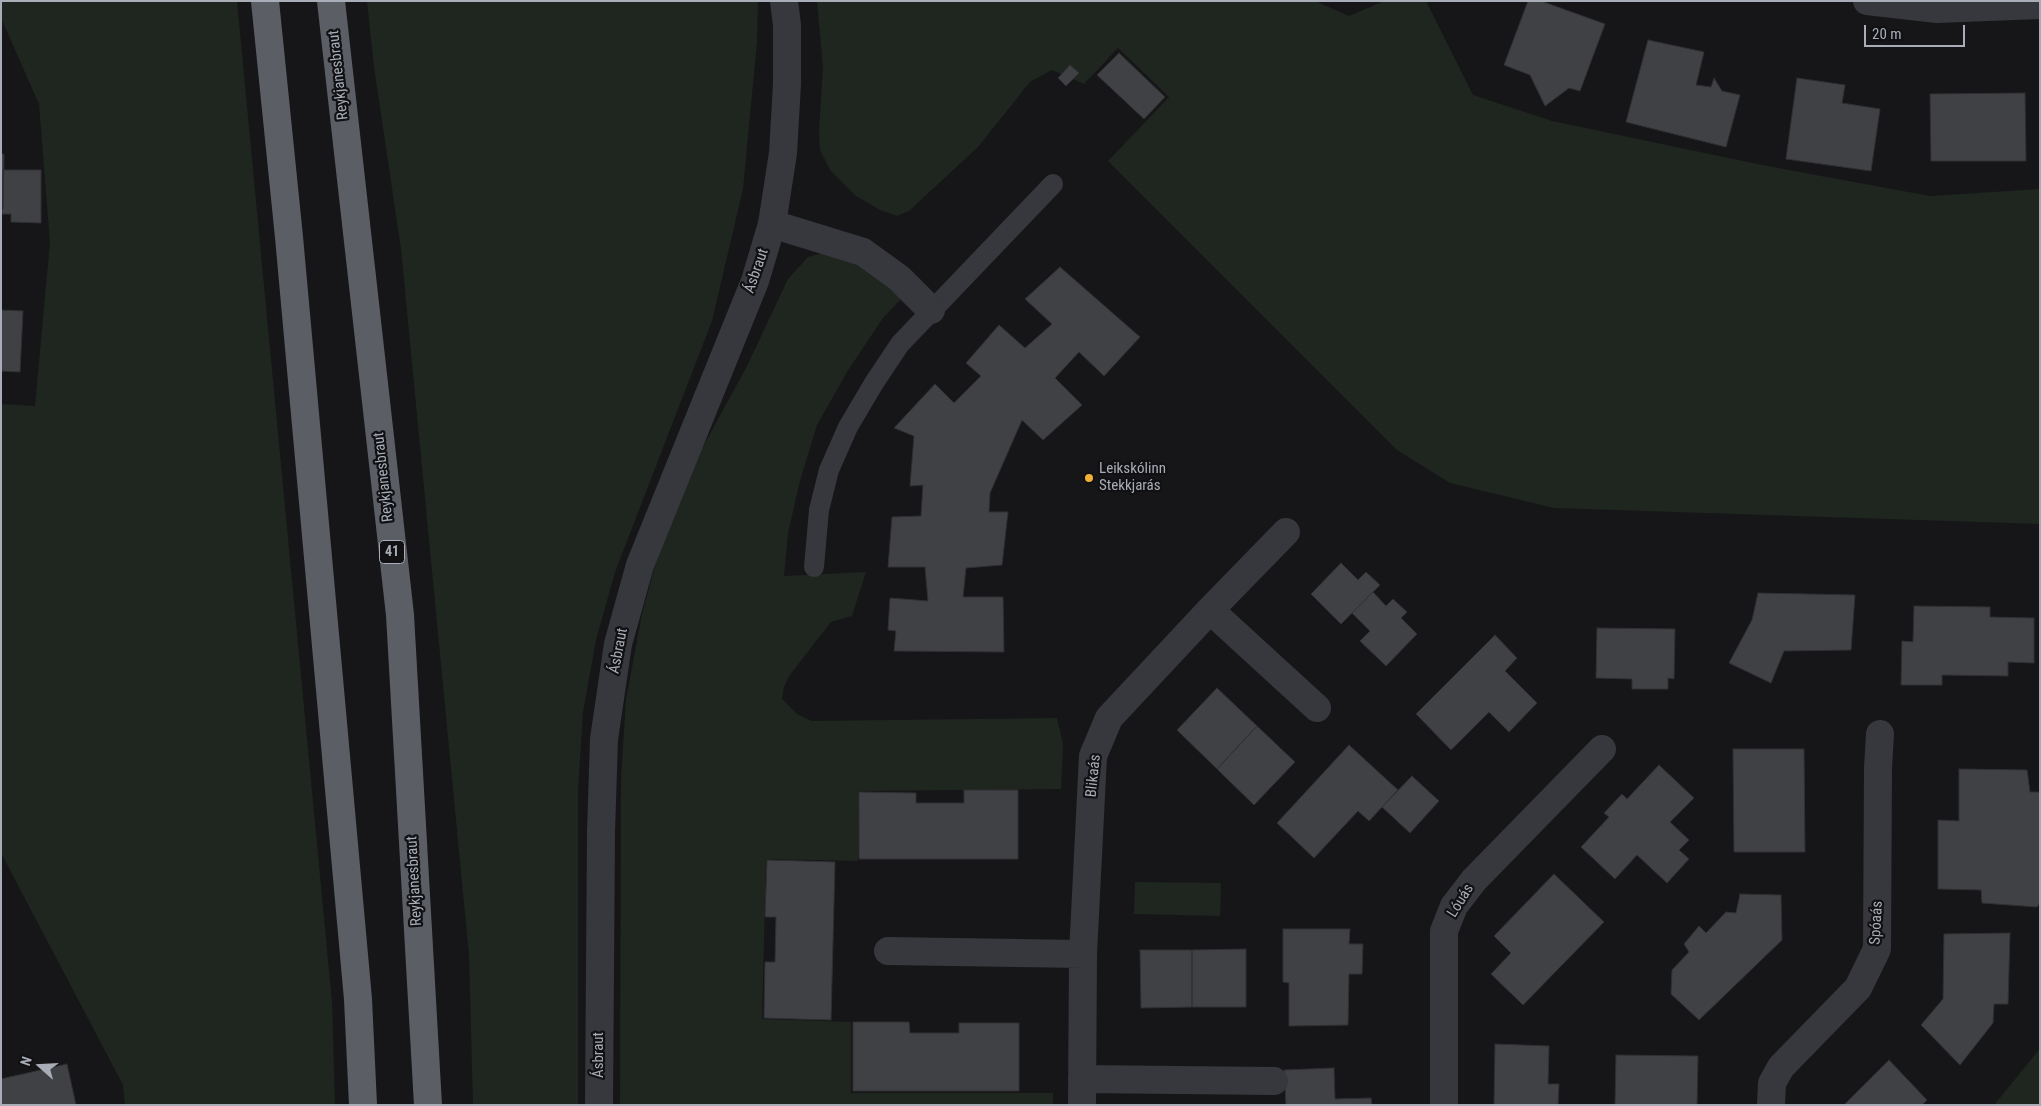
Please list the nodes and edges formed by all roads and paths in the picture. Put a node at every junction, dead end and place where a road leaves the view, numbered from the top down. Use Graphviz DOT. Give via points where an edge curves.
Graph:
graph roads {
  1 [pos="265,1"];
  2 [pos="331,1"];
  3 [pos="784,1"];
  4 [pos="1867,1"];
  5 [pos="2040,5"];
  6 [pos="1053,184"];
  7 [pos="772,224"];
  8 [pos="931,310"];
  9 [pos="1286,532"];
  10 [pos="814,567"];
  11 [pos="1210,610"];
  12 [pos="1317,708"];
  13 [pos="1880,734"];
  14 [pos="1602,749"];
  15 [pos="888,951"];
  16 [pos="1084,954"];
  17 [pos="1274,1081"];
  18 [pos="1082,1092"];
  19 [pos="363,1105"];
  20 [pos="428,1105"];
  21 [pos="599,1105"];
  22 [pos="1444,1105"];
  23 [pos="1771,1105"];
  1 -- 19 [label="highway" via="358,999"];
  2 -- 20 [label="highway, Reykjanesbraut / 41" via="400,616"];
  3 -- 7 [label="street, Ásbraut" via="788,84 783,153"];
  4 -- 5 [label="street" via="1937,8"];
  6 -- 8 [label="lane"];
  7 -- 8 [label="street" via="863,252 899,278"];
  7 -- 21 [label="street, Ásbraut" via="755,281 640,565 618,644 604,739"];
  8 -- 10 [label="lane" via="900,344 848,427 829,470 821,502"];
  9 -- 11 [label="street, Blikaás"];
  11 -- 12 [label="street"];
  11 -- 16 [label="street, Blikaás" via="1110,718 1093,756"];
  13 -- 23 [label="street, Spóaás" via="1877,949 1858,988 1781,1067 1772,1083"];
  14 -- 22 [label="street, Lóuás" via="1474,880 1454,906 1444,931"];
  15 -- 16 [label="street"];
  16 -- 18 [label="street, Blikaás"];
  17 -- 18 [label="street, Blikaás"];
}
